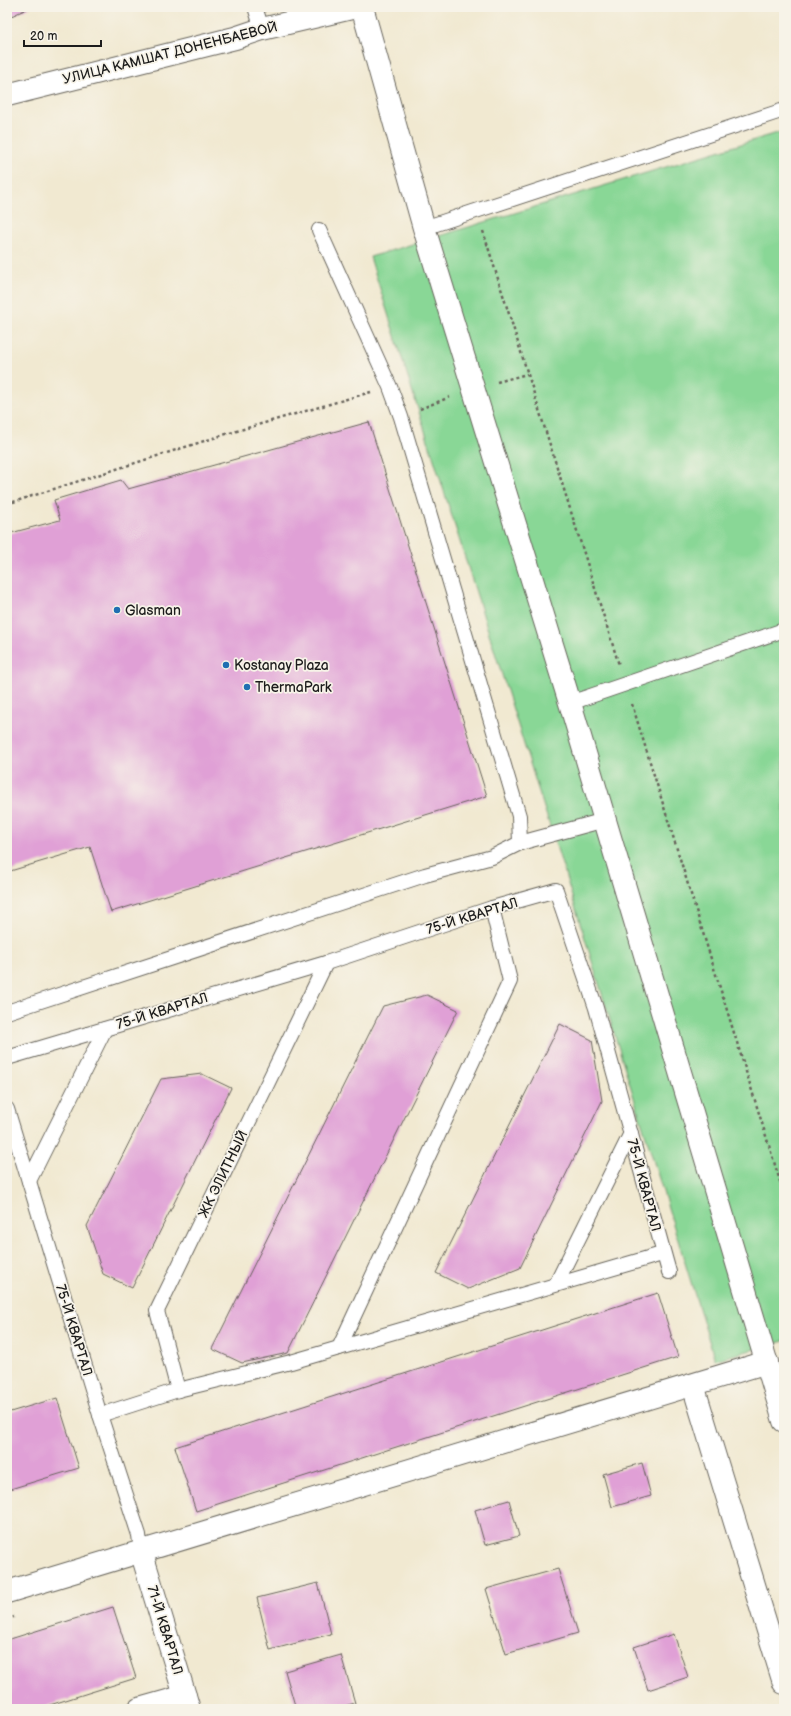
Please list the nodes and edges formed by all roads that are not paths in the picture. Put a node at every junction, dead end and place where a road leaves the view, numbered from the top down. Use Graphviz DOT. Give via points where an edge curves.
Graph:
graph roads {
  1 [pos="255,7"];
  2 [pos="356,7"];
  3 [pos="362,7"];
  4 [pos="262,29"];
  5 [pos="7,95"];
  6 [pos="784,110"];
  7 [pos="424,228"];
  8 [pos="318,230"];
  9 [pos="784,630"];
  10 [pos="570,703"];
  11 [pos="605,820"];
  12 [pos="520,843"];
  13 [pos="492,908"];
  14 [pos="326,963"];
  15 [pos="7,1012"];
  16 [pos="105,1029"];
  17 [pos="7,1058"];
  18 [pos="7,1110"];
  19 [pos="631,1133"];
  20 [pos="29,1181"];
  21 [pos="662,1254"];
  22 [pos="668,1272"];
  23 [pos="556,1284"];
  24 [pos="339,1348"];
  25 [pos="766,1362"];
  26 [pos="693,1385"];
  27 [pos="178,1390"];
  28 [pos="100,1415"];
  29 [pos="784,1421"];
  30 [pos="141,1551"];
  31 [pos="7,1592"];
  32 [pos="784,1684"];
  33 [pos="187,1702"];
  34 [pos="139,1709"];
  1 -- 4 [label="lane"];
  2 -- 4 [label="street, УЛИЦА КАМШАТ ДОНЕНБАЕВОЙ"];
  3 -- 7 [label="street"];
  4 -- 5 [label="street, УЛИЦА КАМШАТ ДОНЕНБАЕВОЙ"];
  6 -- 7 [label="lane"];
  7 -- 10 [label="street"];
  8 -- 12 [label="lane" via="390,387 401,417 519,816"];
  9 -- 10 [label="lane"];
  10 -- 11 [label="street"];
  11 -- 12 [label="lane"];
  11 -- 25 [label="street"];
  12 -- 15 [label="lane" via="492,857 425,875"];
  13 -- 14 [label="lane, 75-Й КВАРТАЛ"];
  13 -- 19 [label="lane, 75-Й КВАРТАЛ" via="556,890 596,1008"];
  13 -- 24 [label="lane" via="510,981"];
  14 -- 16 [label="lane, 75-Й КВАРТАЛ"];
  14 -- 27 [label="lane, ЖК ЭЛИТНЫЙ" via="157,1311"];
  16 -- 17 [label="lane, 75-Й КВАРТАЛ"];
  16 -- 20 [label="lane"];
  18 -- 20 [label="lane, 75-Й КВАРТАЛ"];
  19 -- 21 [label="lane, 75-Й КВАРТАЛ"];
  19 -- 23 [label="lane"];
  20 -- 28 [label="lane, 75-Й КВАРТАЛ"];
  21 -- 22 [label="lane, 75-Й КВАРТАЛ"];
  21 -- 23 [label="lane"];
  23 -- 24 [label="lane"];
  24 -- 27 [label="lane"];
  25 -- 26 [label="street"];
  25 -- 29 [label="street"];
  26 -- 30 [label="street"];
  26 -- 32 [label="street"];
  27 -- 28 [label="lane"];
  28 -- 30 [label="lane, 75-Й КВАРТАЛ" via="139,1535"];
  30 -- 31 [label="street"];
  30 -- 33 [label="street, 71-Й КВАРТАЛ"];
  33 -- 34 [label="street"];
}
